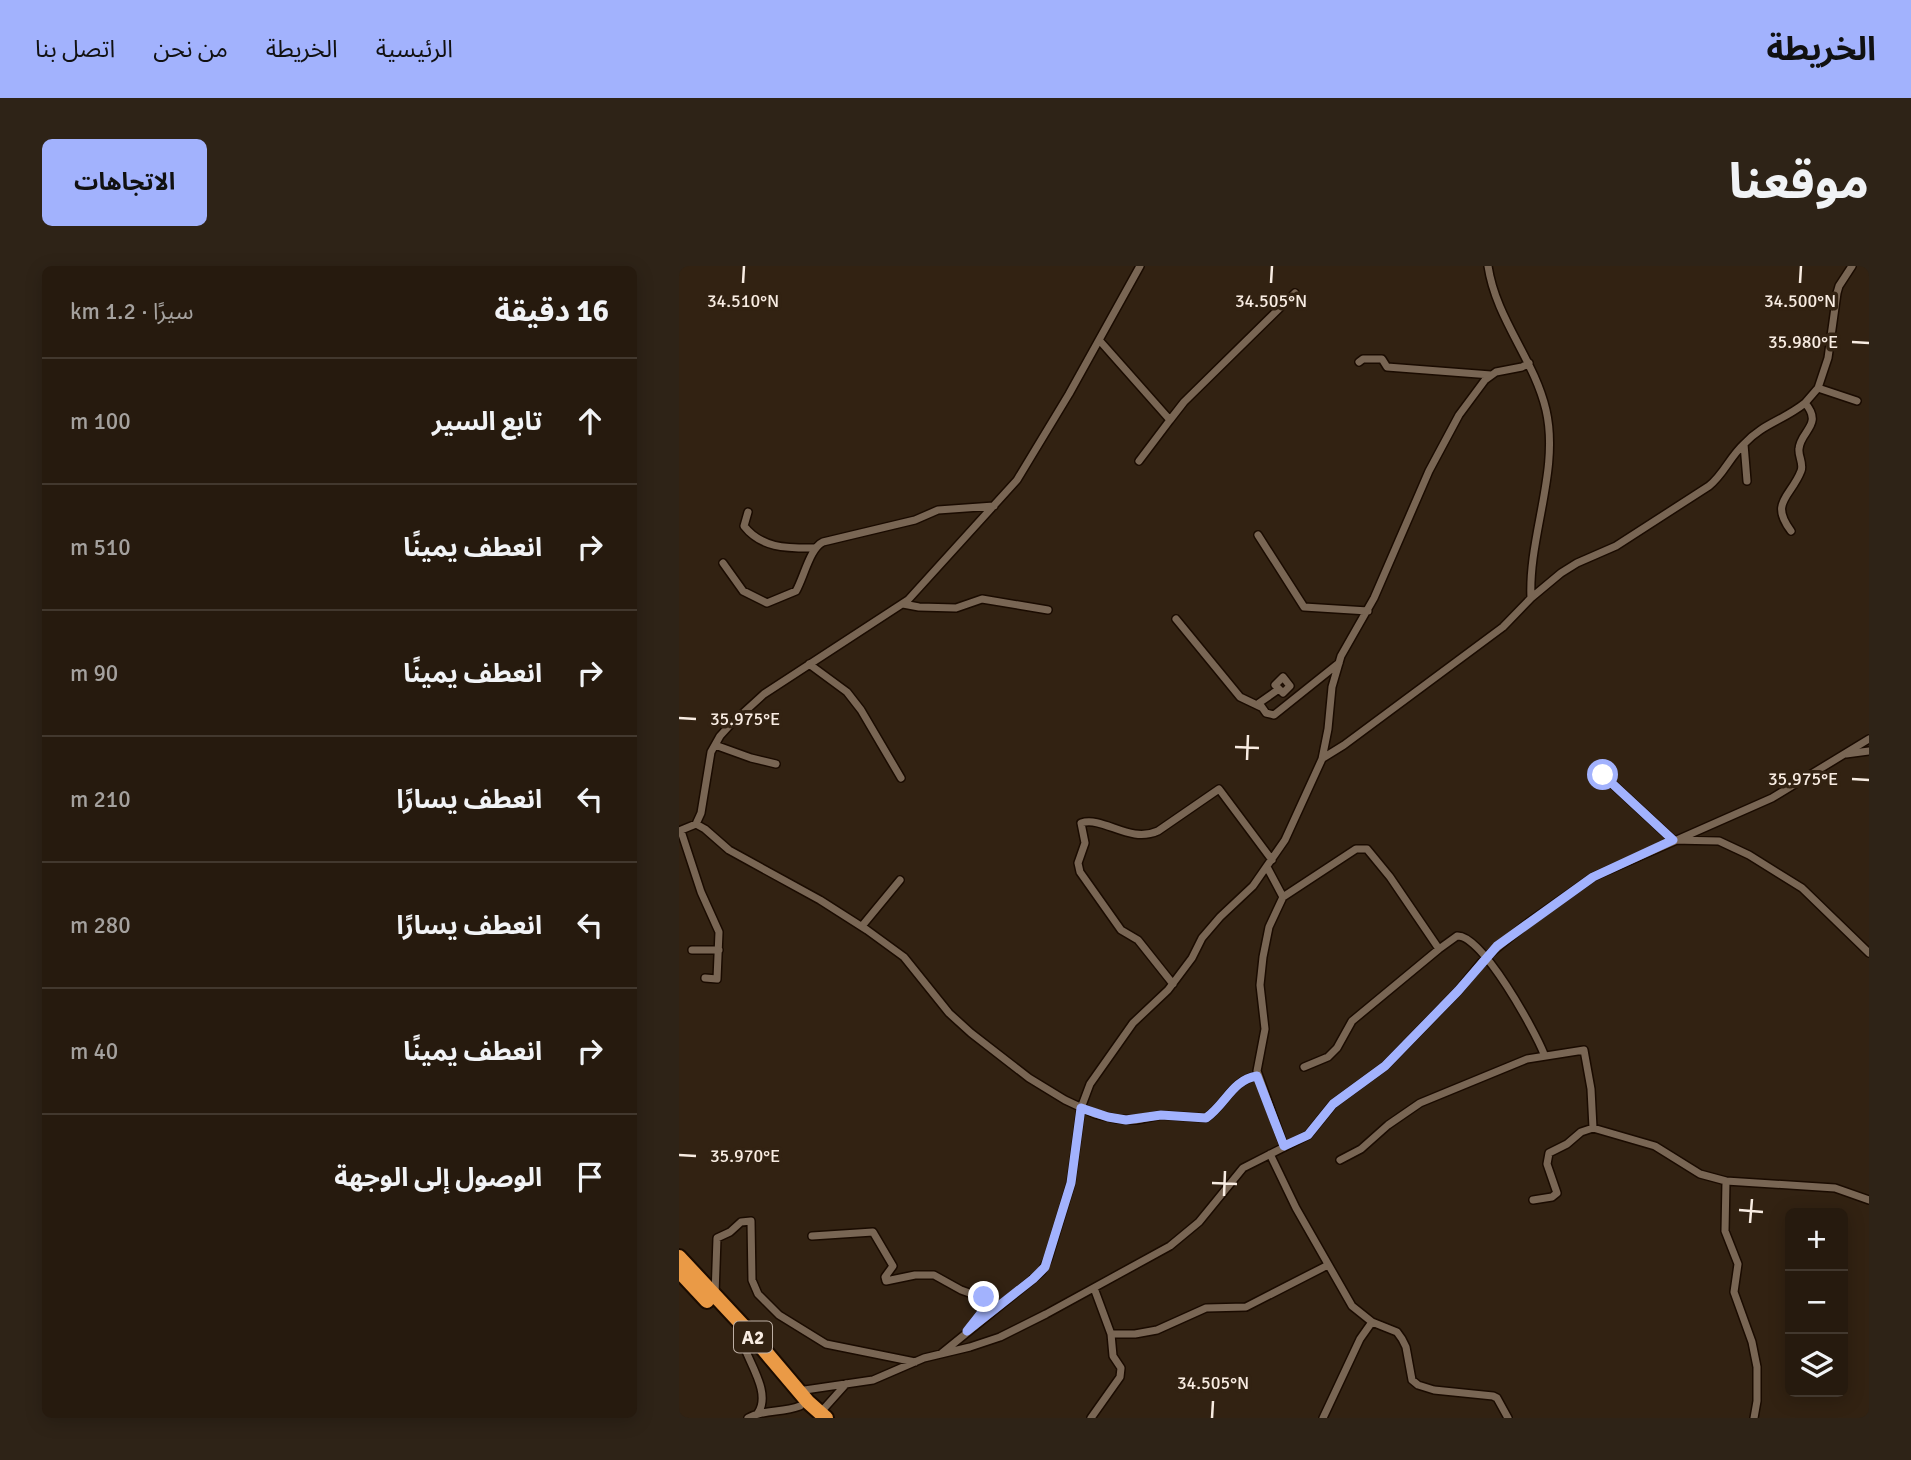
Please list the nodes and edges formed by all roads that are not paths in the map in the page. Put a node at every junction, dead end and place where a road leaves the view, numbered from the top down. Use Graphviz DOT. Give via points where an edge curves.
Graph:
graph roads {
  1 [pos="1140,266"];
  2 [pos="1488,266"];
  3 [pos="1852,266"];
  4 [pos="1295,293"];
  5 [pos="1100,341"];
  6 [pos="1359,362"];
  7 [pos="1529,363"];
  8 [pos="1491,375"];
  9 [pos="1818,388"];
  10 [pos="1857,401"];
  11 [pos="1805,404"];
  12 [pos="1170,421"];
  13 [pos="1744,444"];
  14 [pos="1139,461"];
  15 [pos="1747,481"];
  16 [pos="995,506"];
  17 [pos="748,512"];
  18 [pos="1791,531"];
  19 [pos="1258,535"];
  20 [pos="814,548"];
  21 [pos="723,563"];
  22 [pos="1531,598"];
  23 [pos="903,604"];
  24 [pos="1048,610"];
  25 [pos="1368,611"];
  26 [pos="1176,619"];
  27 [pos="1339,663"];
  28 [pos="809,664"];
  29 [pos="1279,688"];
  30 [pos="1262,707"];
  31 [pos="1869,739"];
  32 [pos="715,745"];
  33 [pos="1869,751"];
  34 [pos="1842,755"];
  35 [pos="1322,759"];
  36 [pos="776,764"];
  37 [pos="1603,775"];
  38 [pos="901,778"];
  39 [pos="696,824"];
  40 [pos="680,831"];
  41 [pos="1673,840"];
  42 [pos="1270,863"];
  43 [pos="900,880"];
  44 [pos="1283,897"];
  45 [pos="862,926"];
  46 [pos="1439,949"];
  47 [pos="692,950"];
  48 [pos="719,950"];
  49 [pos="1869,953"];
  50 [pos="1485,958"];
  51 [pos="705,978"];
  52 [pos="1173,984"];
  53 [pos="1544,1054"];
  54 [pos="1304,1067"];
  55 [pos="1257,1076"];
  56 [pos="1081,1108"];
  57 [pos="1593,1128"];
  58 [pos="1284,1146"];
  59 [pos="1270,1154"];
  60 [pos="1340,1160"];
  61 [pos="1726,1181"];
  62 [pos="1532,1200"];
  63 [pos="1869,1200"];
  64 [pos="812,1236"];
  65 [pos="679,1257"];
  66 [pos="1328,1265"];
  67 [pos="679,1271"];
  68 [pos="1094,1288"];
  69 [pos="715,1295"];
  70 [pos="1372,1322"];
  71 [pos="967,1331"];
  72 [pos="1111,1334"];
  73 [pos="742,1340"];
  74 [pos="942,1353"];
  75 [pos="915,1362"];
  76 [pos="846,1384"];
  77 [pos="798,1391"];
  78 [pos="800,1406"];
  79 [pos="758,1413"];
  80 [pos="819,1416"];
  81 [pos="748,1418"];
  82 [pos="1091,1418"];
  83 [pos="1323,1418"];
  84 [pos="1508,1418"];
  85 [pos="1754,1418"];
  1 -- 5 [label="street"];
  2 -- 7 [label="street" via="1501,312"];
  3 -- 9 [label="street" via="1836,293 1828,358"];
  4 -- 12 [label="street"];
  5 -- 12 [label="street"];
  5 -- 16 [label="street" via="1017,480"];
  6 -- 8 [label="street" via="1382,359 1387,367"];
  7 -- 8 [label="street"];
  7 -- 22 [label="street" via="1546,410 1549,454"];
  8 -- 25 [label="street" via="1459,415 1441,448"];
  9 -- 10 [label="street"];
  9 -- 11 [label="street"];
  11 -- 13 [label="street" via="1756,431"];
  11 -- 18 [label="street" via="1812,419 1799,445 1801,472 1781,507"];
  12 -- 14 [label="street"];
  13 -- 15 [label="street"];
  13 -- 22 [label="street" via="1709,486 1561,573"];
  16 -- 20 [label="street" via="938,509 915,520"];
  16 -- 23 [label="street"];
  17 -- 20 [label="street" via="744,526 754,538 782,548"];
  19 -- 25 [label="street" via="1304,607"];
  20 -- 21 [label="street" via="796,591 767,603 743,591"];
  22 -- 35 [label="street" via="1503,627"];
  23 -- 24 [label="street" via="956,608 982,599"];
  23 -- 28 [label="street"];
  25 -- 27 [label="street"];
  26 -- 30 [label="street" via="1240,696"];
  27 -- 30 [label="street" via="1274,715"];
  27 -- 35 [label="street"];
  28 -- 32 [label="street" via="753,703"];
  28 -- 38 [label="street" via="846,692 861,710"];
  29 -- 30 [label="street" via="1259,704"];
  31 -- 34 [label="street"];
  32 -- 36 [label="street"];
  32 -- 39 [label="street"];
  33 -- 34 [label="street"];
  34 -- 41 [label="street" via="1772,797"];
  35 -- 42 [label="street"];
  37 -- 41 [label="street"];
  39 -- 40 [label="street"];
  39 -- 45 [label="street" via="729,850"];
  40 -- 48 [label="street" via="716,922"];
  41 -- 49 [label="street" via="1719,841 1749,855 1802,888"];
  41 -- 50 [label="street" via="1593,877"];
  42 -- 44 [label="street"];
  42 -- 52 [label="street" via="1202,938"];
  42 -- 52 [label="street" via="1219,789 1149,835 1082,822 1085,843 1077,863 1080,872 1121,930 1137,940"];
  43 -- 45 [label="street"];
  44 -- 46 [label="street" via="1365,847"];
  44 -- 55 [label="street" via="1269,927 1263,957 1260,985 1265,1028"];
  45 -- 56 [label="street" via="904,957 971,1034 1029,1078"];
  46 -- 50 [label="street" via="1462,936"];
  46 -- 54 [label="street" via="1352,1021 1328,1057"];
  47 -- 48 [label="street"];
  48 -- 51 [label="street" via="717,979"];
  50 -- 53 [label="street" via="1522,1008"];
  50 -- 58 [label="street" via="1385,1066 1333,1104 1308,1135"];
  52 -- 56 [label="street" via="1133,1023 1090,1084"];
  53 -- 57 [label="street" via="1584,1050"];
  53 -- 60 [label="street" via="1420,1103"];
  55 -- 56 [label="street" via="1232,1088 1226,1101 1206,1118 1161,1115 1126,1120"];
  55 -- 58 [label="street"];
  56 -- 71 [label="street" via="1071,1183 1045,1267"];
  57 -- 61 [label="street" via="1655,1146 1700,1174"];
  57 -- 62 [label="street" via="1549,1153 1547,1164 1557,1193"];
  58 -- 59 [label="street"];
  59 -- 66 [label="street"];
  59 -- 68 [label="street" via="1236,1175 1183,1237"];
  61 -- 63 [label="street" via="1835,1188"];
  61 -- 85 [label="street" via="1725,1231 1738,1264 1734,1292 1757,1367"];
  64 -- 71 [label="street" via="873,1233 893,1266 886,1280 934,1275 984,1297 985,1308"];
  65 -- 69 [label="highway, A2"];
  66 -- 70 [label="street" via="1352,1306"];
  66 -- 72 [label="street" via="1246,1307 1206,1308 1157,1330"];
  67 -- 73 [label="highway, A2"];
  68 -- 72 [label="street"];
  68 -- 74 [label="street" via="1000,1337"];
  69 -- 75 [label="street" via="717,1238 741,1222 751,1221 752,1280 758,1294 779,1315 826,1344"];
  69 -- 77 [label="highway, A2"];
  70 -- 83 [label="street"];
  70 -- 84 [label="street" via="1397,1332 1406,1347 1409,1373 1418,1385 1493,1396"];
  71 -- 74 [label="street"];
  72 -- 82 [label="street" via="1113,1356 1121,1368 1119,1377"];
  73 -- 78 [label="highway, A2"];
  73 -- 79 [label="street" via="764,1400"];
  74 -- 75 [label="street"];
  75 -- 76 [label="street" via="873,1380"];
  76 -- 77 [label="street"];
  76 -- 80 [label="street"];
  77 -- 80 [label="highway, A2"];
  78 -- 79 [label="street"];
  78 -- 80 [label="highway, A2"];
  79 -- 81 [label="street"];
}
